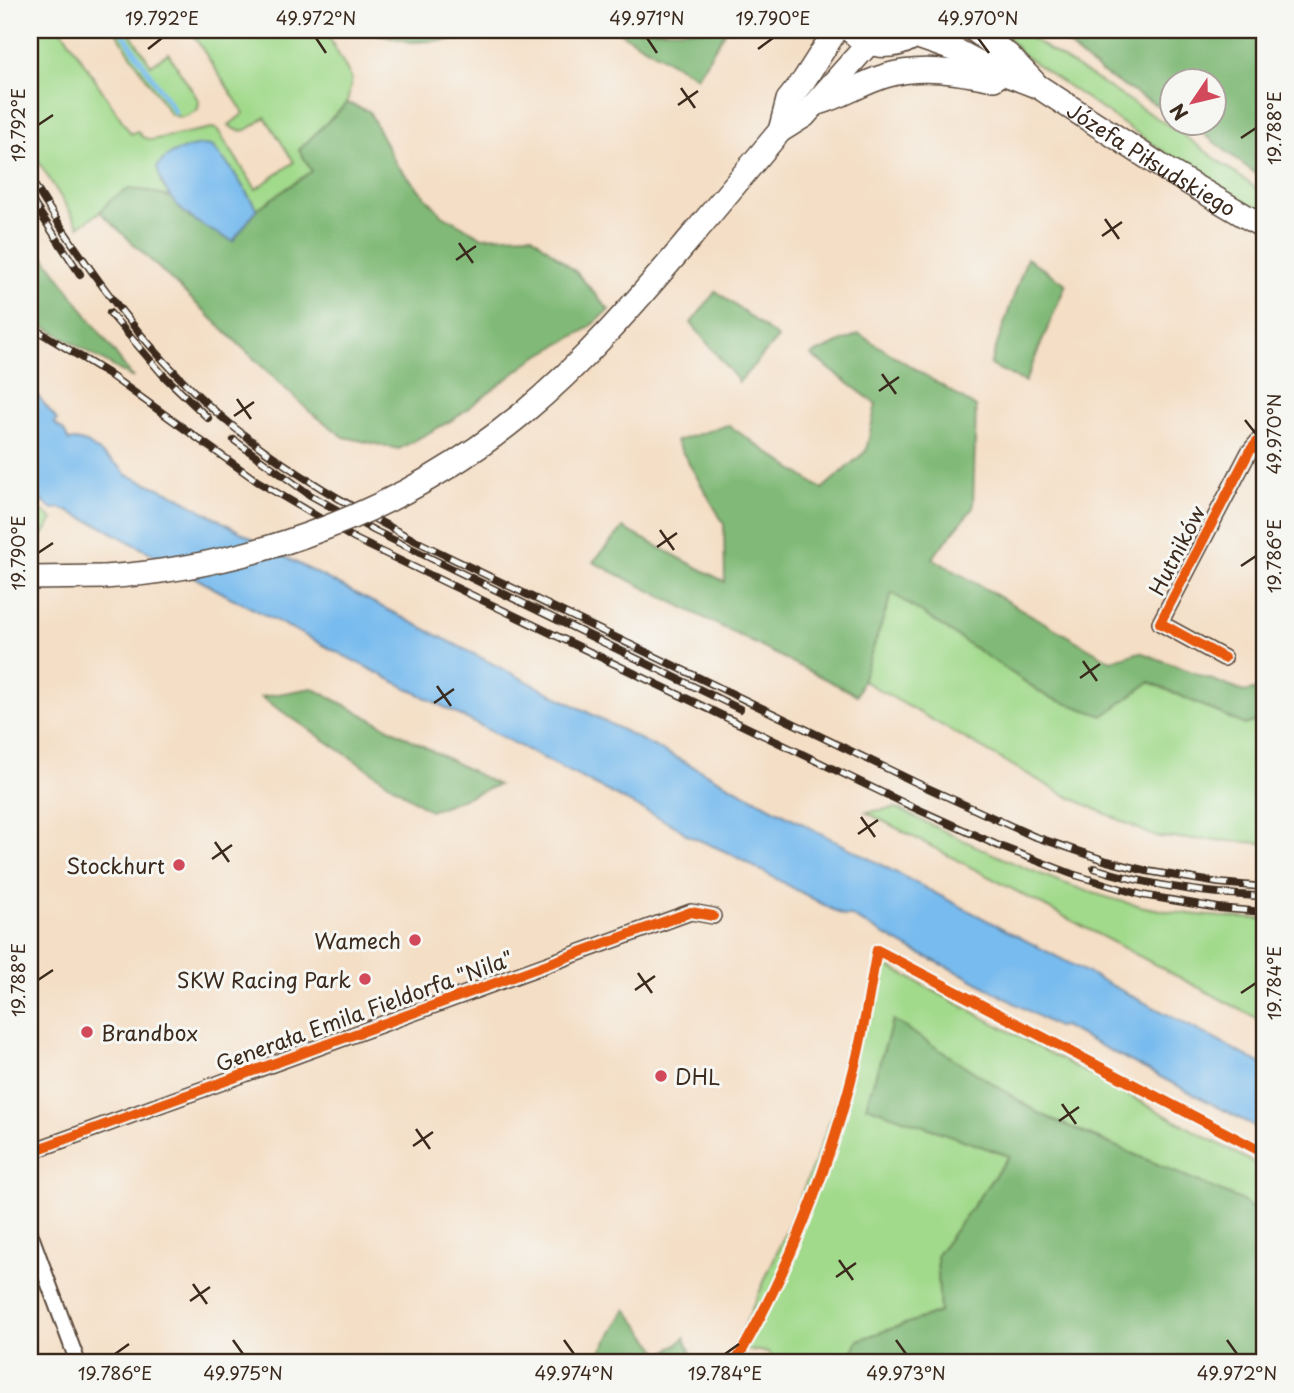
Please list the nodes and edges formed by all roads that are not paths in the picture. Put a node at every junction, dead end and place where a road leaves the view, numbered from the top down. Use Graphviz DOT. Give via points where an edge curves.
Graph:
graph roads {
  1 [pos="836,30"];
  2 [pos="850,30"];
  3 [pos="974,30"];
  4 [pos="919,33"];
  5 [pos="869,43"];
  6 [pos="1039,87"];
  7 [pos="814,104"];
  8 [pos="780,131"];
  9 [pos="1264,227"];
  10 [pos="1264,434"];
  11 [pos="30,578"];
  12 [pos="1224,658"];
  13 [pos="713,916"];
  14 [pos="30,1152"];
  15 [pos="30,1233"];
  16 [pos="78,1363"];
  1 -- 8 [label="main road" via="788,100"];
  2 -- 5 [label="main road"];
  3 -- 6 [label="main road, Józefa Piłsudskiego" via="1008,55"];
  4 -- 5 [label="main road" via="898,45"];
  4 -- 6 [label="main road, Józefa Piłsudskiego"];
  5 -- 7 [label="main road"];
  6 -- 7 [label="main road" via="922,70 886,76"];
  6 -- 9 [label="main road, Józefa Piłsudskiego"];
  7 -- 8 [label="main road"];
  8 -- 11 [label="main road, bridge" via="604,337 523,413 429,478 362,512 281,544 197,565 104,577"];
  10 -- 12 [label="street, Hutników" via="1249,452 1160,624"];
  13 -- 14 [label="street, Generała Emila Fieldorfa \"Nila\"" via="691,912"];
  15 -- 16 [label="street"];
}
